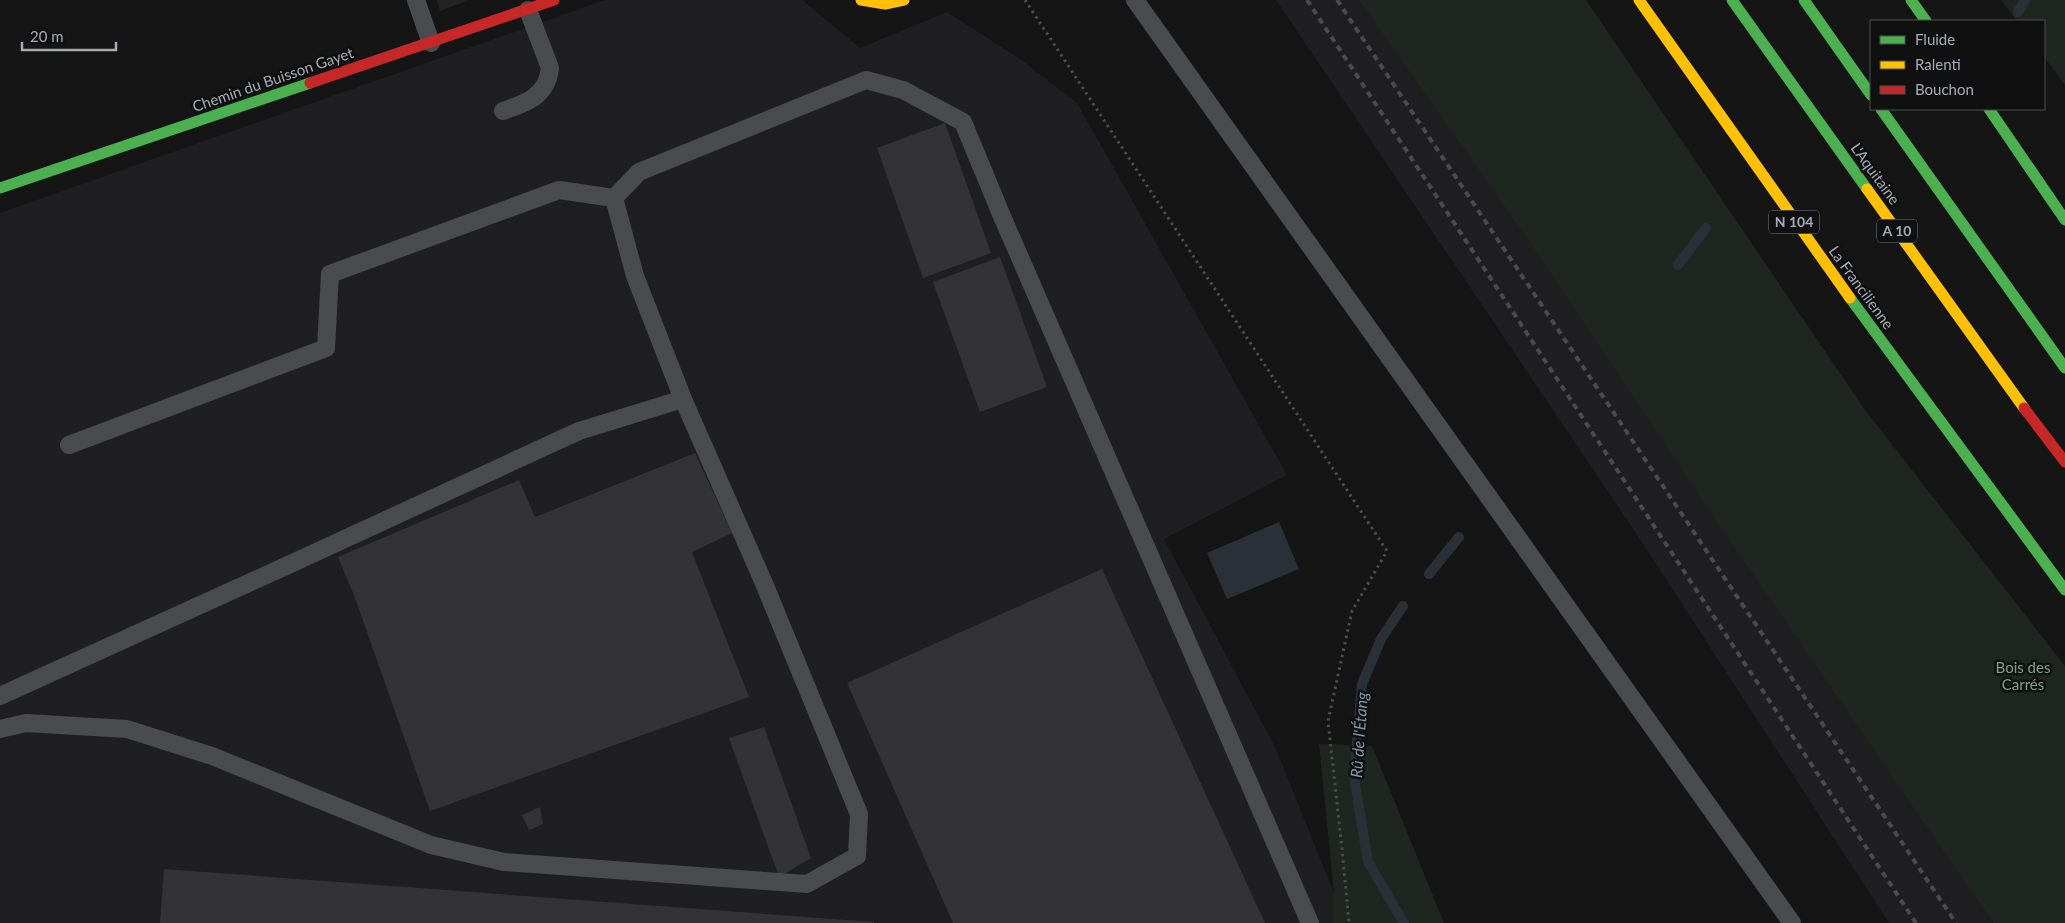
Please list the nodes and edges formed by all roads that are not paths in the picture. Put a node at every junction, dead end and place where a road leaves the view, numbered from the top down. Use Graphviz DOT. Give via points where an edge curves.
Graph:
graph roads {
  1 [pos="416,0"];
  2 [pos="554,0"];
  3 [pos="861,0"];
  4 [pos="904,0"];
  5 [pos="1134,0"];
  6 [pos="1639,0"];
  7 [pos="1732,0"];
  8 [pos="1804,0"];
  9 [pos="1911,0"];
  10 [pos="528,10"];
  11 [pos="1925,20"];
  12 [pos="431,43"];
  13 [pos="1870,94"];
  14 [pos="1882,110"];
  15 [pos="1989,110"];
  16 [pos="503,111"];
  17 [pos="0,188"];
  18 [pos="614,198"];
  19 [pos="2065,220"];
  20 [pos="2065,368"];
  21 [pos="683,399"];
  22 [pos="69,445"];
  23 [pos="2065,462"];
  24 [pos="2065,590"];
  25 [pos="0,696"];
  26 [pos="0,730"];
  27 [pos="1310,923"];
  28 [pos="1792,923"];
  1 -- 12 [label="lane"];
  2 -- 10 [label="main road, Chemin du Buisson Gayet"];
  3 -- 4 [label="main road" via="886,4"];
  5 -- 28 [label="lane"];
  6 -- 24 [label="main road, La Francilienne / N 104" via="1805,237"];
  7 -- 23 [label="main road, L'Aquitaine / A 10"];
  8 -- 13 [label="main road"];
  9 -- 11 [label="main road"];
  10 -- 12 [label="main road, Chemin du Buisson Gayet"];
  10 -- 16 [label="lane" via="550,68 549,78 529,102"];
  12 -- 17 [label="main road, Chemin du Buisson Gayet"];
  14 -- 20 [label="main road"];
  15 -- 19 [label="main road"];
  18 -- 21 [label="lane" via="635,276"];
  18 -- 22 [label="lane" via="559,190 330,274 326,348"];
  18 -- 27 [label="lane" via="639,172 866,80 903,90 963,122"];
  21 -- 25 [label="lane" via="579,430"];
  21 -- 26 [label="lane" via="860,814 857,856 807,884 504,862 431,845 212,756 127,729 26,723"];
}
